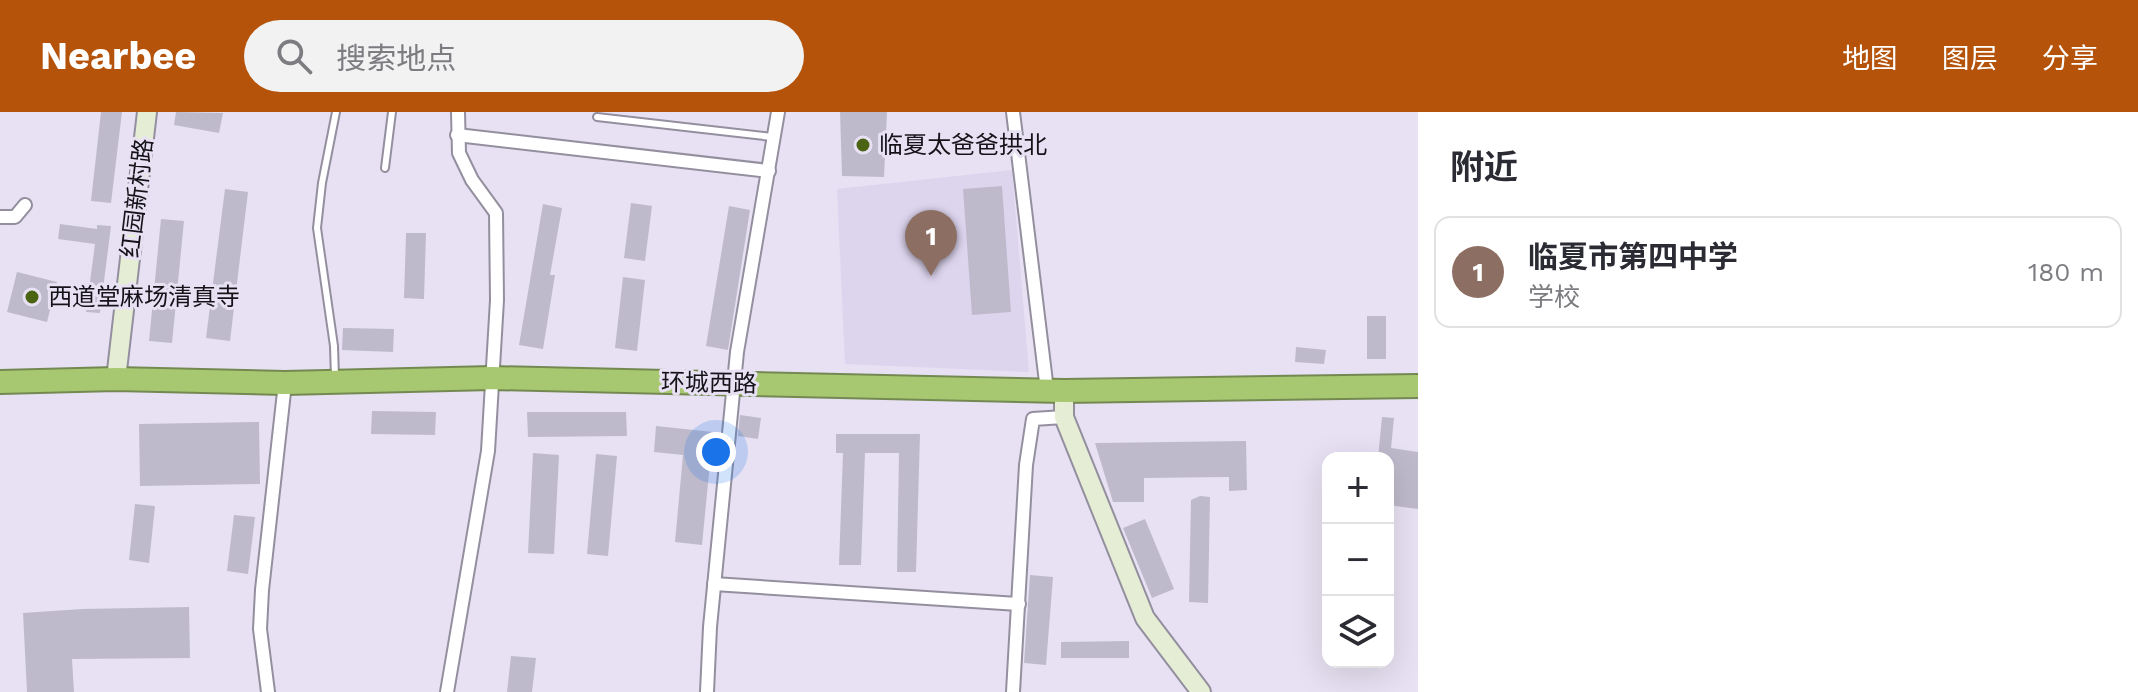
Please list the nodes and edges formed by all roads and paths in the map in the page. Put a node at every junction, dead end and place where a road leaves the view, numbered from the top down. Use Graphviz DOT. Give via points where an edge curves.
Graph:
graph roads {
  1 [pos="147,112"];
  2 [pos="336,112"];
  3 [pos="392,112"];
  4 [pos="458,112"];
  5 [pos="778,112"];
  6 [pos="1013,112"];
  7 [pos="597,117"];
  8 [pos="457,135"];
  9 [pos="774,137"];
  10 [pos="385,168"];
  11 [pos="769,171"];
  12 [pos="25,205"];
  13 [pos="0,217"];
  14 [pos="492,378"];
  15 [pos="116,379"];
  16 [pos="0,382"];
  17 [pos="335,382"];
  18 [pos="285,383"];
  19 [pos="734,383"];
  20 [pos="1418,386"];
  21 [pos="1056,391"];
  22 [pos="1064,417"];
  23 [pos="714,584"];
  24 [pos="1019,604"];
  25 [pos="268,692"];
  26 [pos="447,692"];
  27 [pos="707,692"];
  28 [pos="1013,692"];
  29 [pos="1201,692"];
  1 -- 15 [label="street, 红园新村路"];
  2 -- 17 [label="lane" via="317,228"];
  3 -- 10 [label="lane"];
  4 -- 8 [label="street"];
  5 -- 9 [label="street"];
  6 -- 21 [label="street"];
  7 -- 9 [label="lane"];
  8 -- 11 [label="street"];
  8 -- 14 [label="street" via="472,180 496,213"];
  9 -- 11 [label="street"];
  11 -- 19 [label="street"];
  12 -- 13 [label="street" via="15,217"];
  14 -- 17 [label="highway, 环城西路"];
  14 -- 19 [label="highway, 环城西路"];
  14 -- 26 [label="street" via="488,451"];
  15 -- 16 [label="highway, 环城西路"];
  15 -- 18 [label="highway, 环城西路"];
  17 -- 18 [label="highway, 环城西路"];
  18 -- 25 [label="street" via="262,590 260,629"];
  19 -- 21 [label="highway, 环城西路"];
  19 -- 23 [label="street"];
  20 -- 21 [label="highway, 环城西路"];
  21 -- 22 [label="street"];
  22 -- 24 [label="street" via="1033,419"];
  22 -- 29 [label="street" via="1145,618"];
  23 -- 24 [label="street"];
  23 -- 27 [label="street"];
  24 -- 28 [label="street"];
}
